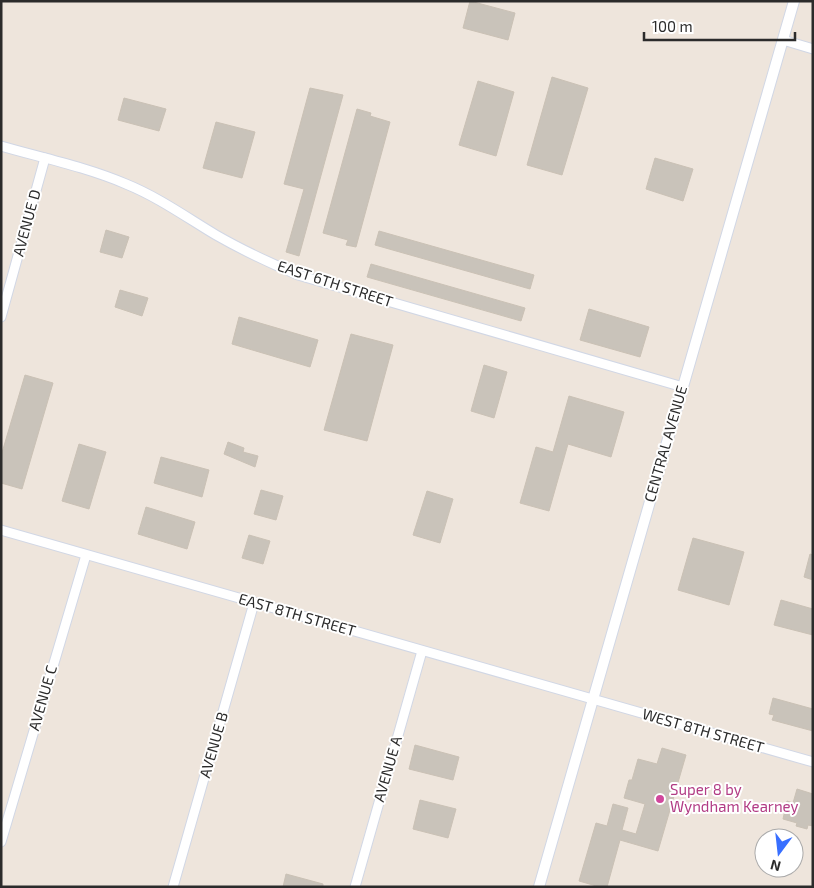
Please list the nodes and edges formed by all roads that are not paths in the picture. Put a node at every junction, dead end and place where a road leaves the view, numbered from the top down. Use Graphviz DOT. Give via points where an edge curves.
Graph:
graph roads {
  1 [pos="794,1"];
  2 [pos="783,40"];
  3 [pos="813,49"];
  4 [pos="1,146"];
  5 [pos="45,158"];
  6 [pos="1,317"];
  7 [pos="683,387"];
  8 [pos="1,530"];
  9 [pos="86,555"];
  10 [pos="254,604"];
  11 [pos="422,651"];
  12 [pos="592,699"];
  13 [pos="813,762"];
  14 [pos="1,842"];
  15 [pos="173,887"];
  16 [pos="355,887"];
  17 [pos="539,887"];
  1 -- 2 [label="street, CENTRAL AVENUE"];
  2 -- 3 [label="street"];
  2 -- 7 [label="street, CENTRAL AVENUE"];
  4 -- 5 [label="street, EAST 6TH STREET"];
  5 -- 6 [label="street, AVENUE D"];
  5 -- 7 [label="street, EAST 6TH STREET" via="127,184 257,257 298,275"];
  7 -- 12 [label="street, CENTRAL AVENUE"];
  8 -- 9 [label="street, EAST 8TH STREET"];
  9 -- 10 [label="street, EAST 8TH STREET"];
  9 -- 14 [label="street, AVENUE C"];
  10 -- 11 [label="street, EAST 8TH STREET"];
  10 -- 15 [label="street, AVENUE B"];
  11 -- 12 [label="street, EAST 8TH STREET"];
  11 -- 16 [label="street, AVENUE A"];
  12 -- 13 [label="street, WEST 8TH STREET"];
  12 -- 17 [label="street, CENTRAL AVENUE"];
}
